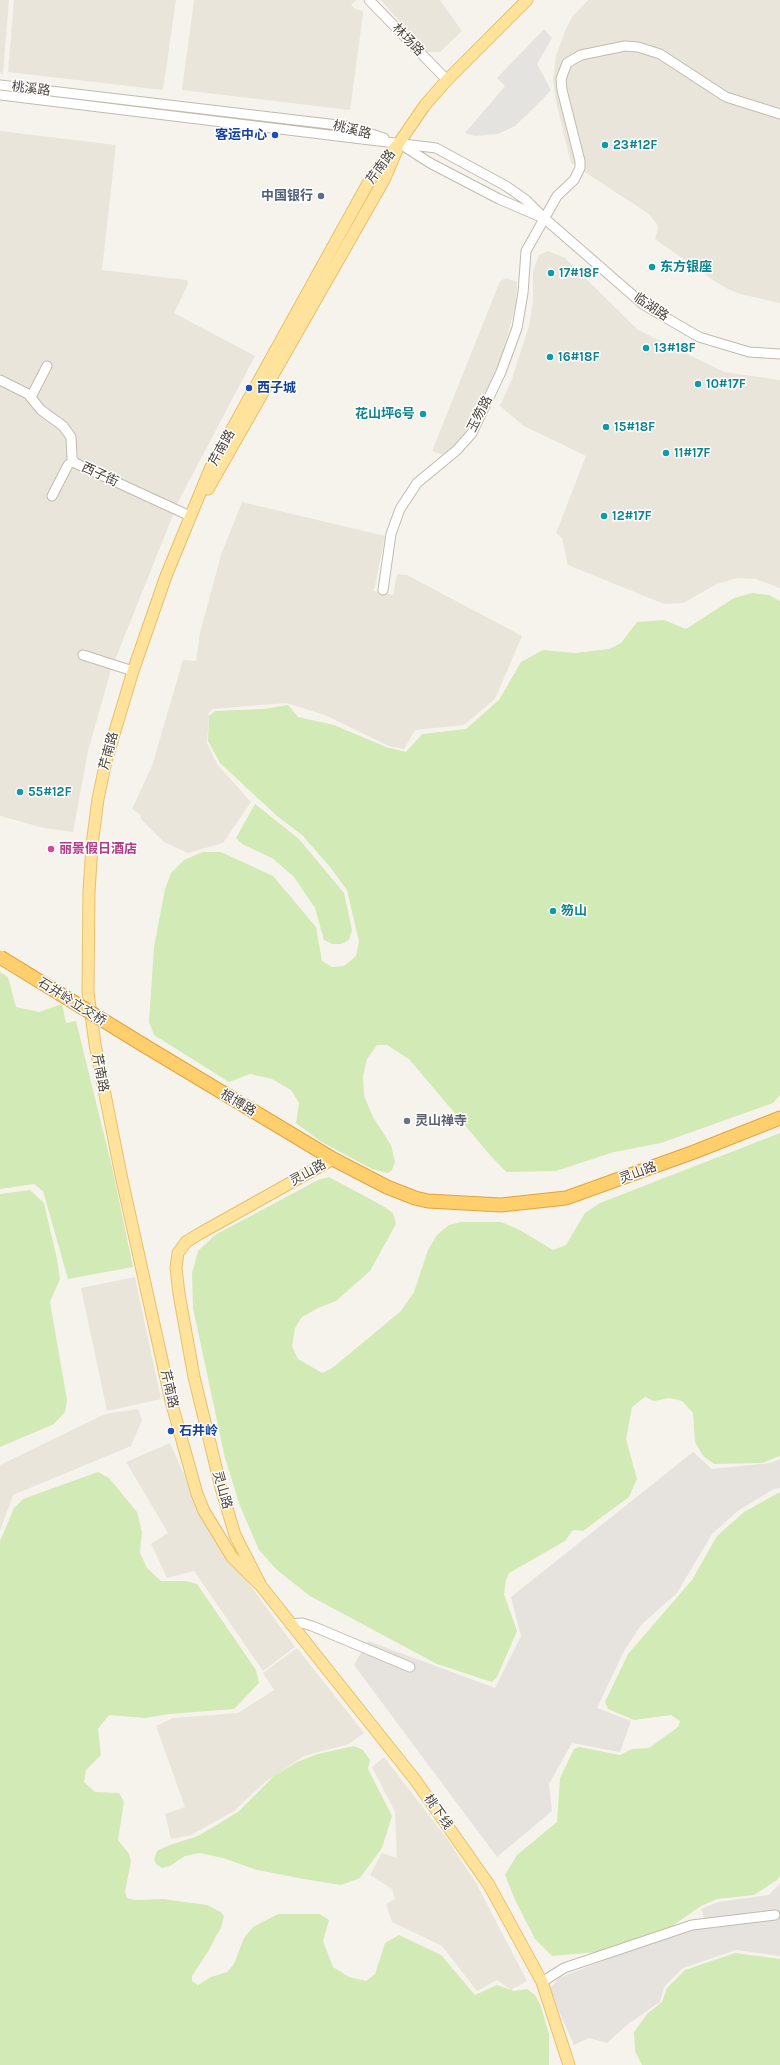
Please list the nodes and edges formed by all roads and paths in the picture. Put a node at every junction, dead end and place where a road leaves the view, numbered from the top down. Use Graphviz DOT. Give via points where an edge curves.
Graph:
graph roads {
  1 [pos="369,0"];
  2 [pos="527,0"];
  3 [pos="447,80"];
  4 [pos="0,85"];
  5 [pos="0,95"];
  6 [pos="780,114"];
  7 [pos="399,143"];
  8 [pos="544,218"];
  9 [pos="780,354"];
  10 [pos="47,366"];
  11 [pos="0,380"];
  12 [pos="31,397"];
  13 [pos="73,460"];
  14 [pos="52,496"];
  15 [pos="190,516"];
  16 [pos="383,590"];
  17 [pos="83,655"];
  18 [pos="132,672"];
  19 [pos="0,957"];
  20 [pos="145,1046"];
  21 [pos="780,1118"];
  22 [pos="333,1159"];
  23 [pos="261,1586"];
  24 [pos="290,1624"];
  25 [pos="410,1667"];
  26 [pos="775,1915"];
  27 [pos="542,1982"];
  28 [pos="569,2065"];
  1 -- 3 [label="street, 林场路"];
  2 -- 3 [label="main road, 芹南路"];
  3 -- 7 [label="main road, 芹南路" via="425,105"];
  4 -- 7 [label="street, 桃溪路" via="346,126"];
  5 -- 7 [label="street, 桃溪路" via="214,120 356,140"];
  6 -- 8 [label="street, 玉笏路" via="726,96 660,54 638,47 615,47 580,55 567,63 561,79 580,168 574,180 557,196"];
  7 -- 8 [label="street" via="430,163 516,208"];
  7 -- 8 [label="street, 临湖路" via="436,148 506,186 526,200"];
  7 -- 15 [label="main road, 芹南路" via="372,176 210,469"];
  8 -- 9 [label="street, 临湖路" via="644,305 699,337 749,352"];
  8 -- 16 [label="street, 玉笏路" via="526,251 517,328 501,372 472,433 457,450 417,483 400,509 391,534"];
  10 -- 12 [label="street"];
  11 -- 12 [label="street, 西子街"];
  12 -- 13 [label="street, 西子街" via="41,410 66,429 72,441"];
  13 -- 14 [label="street"];
  13 -- 15 [label="street, 西子街" via="80,466"];
  15 -- 18 [label="main road, 芹南路"];
  17 -- 18 [label="street"];
  18 -- 23 [label="main road, 芹南路" via="106,761 92,845 88,992 95,1044 171,1401 197,1494 204,1511 232,1557"];
  19 -- 20 [label="highway, 石井岭立交桥, bridge"];
  20 -- 22 [label="highway, 根博路"];
  21 -- 22 [label="highway, 灵山路" via="566,1198 501,1205 461,1204 415,1198 387,1187"];
  22 -- 23 [label="main road, 灵山路" via="199,1234 186,1242 178,1253 176,1268 179,1294 194,1378 221,1488 235,1535"];
  23 -- 24 [label="main road, 桃下线"];
  24 -- 25 [label="street" via="302,1623 312,1626"];
  24 -- 27 [label="main road, 桃下线" via="416,1781 491,1888"];
  26 -- 27 [label="street" via="692,1925 564,1968"];
  27 -- 28 [label="main road, 桃下线"];
}
